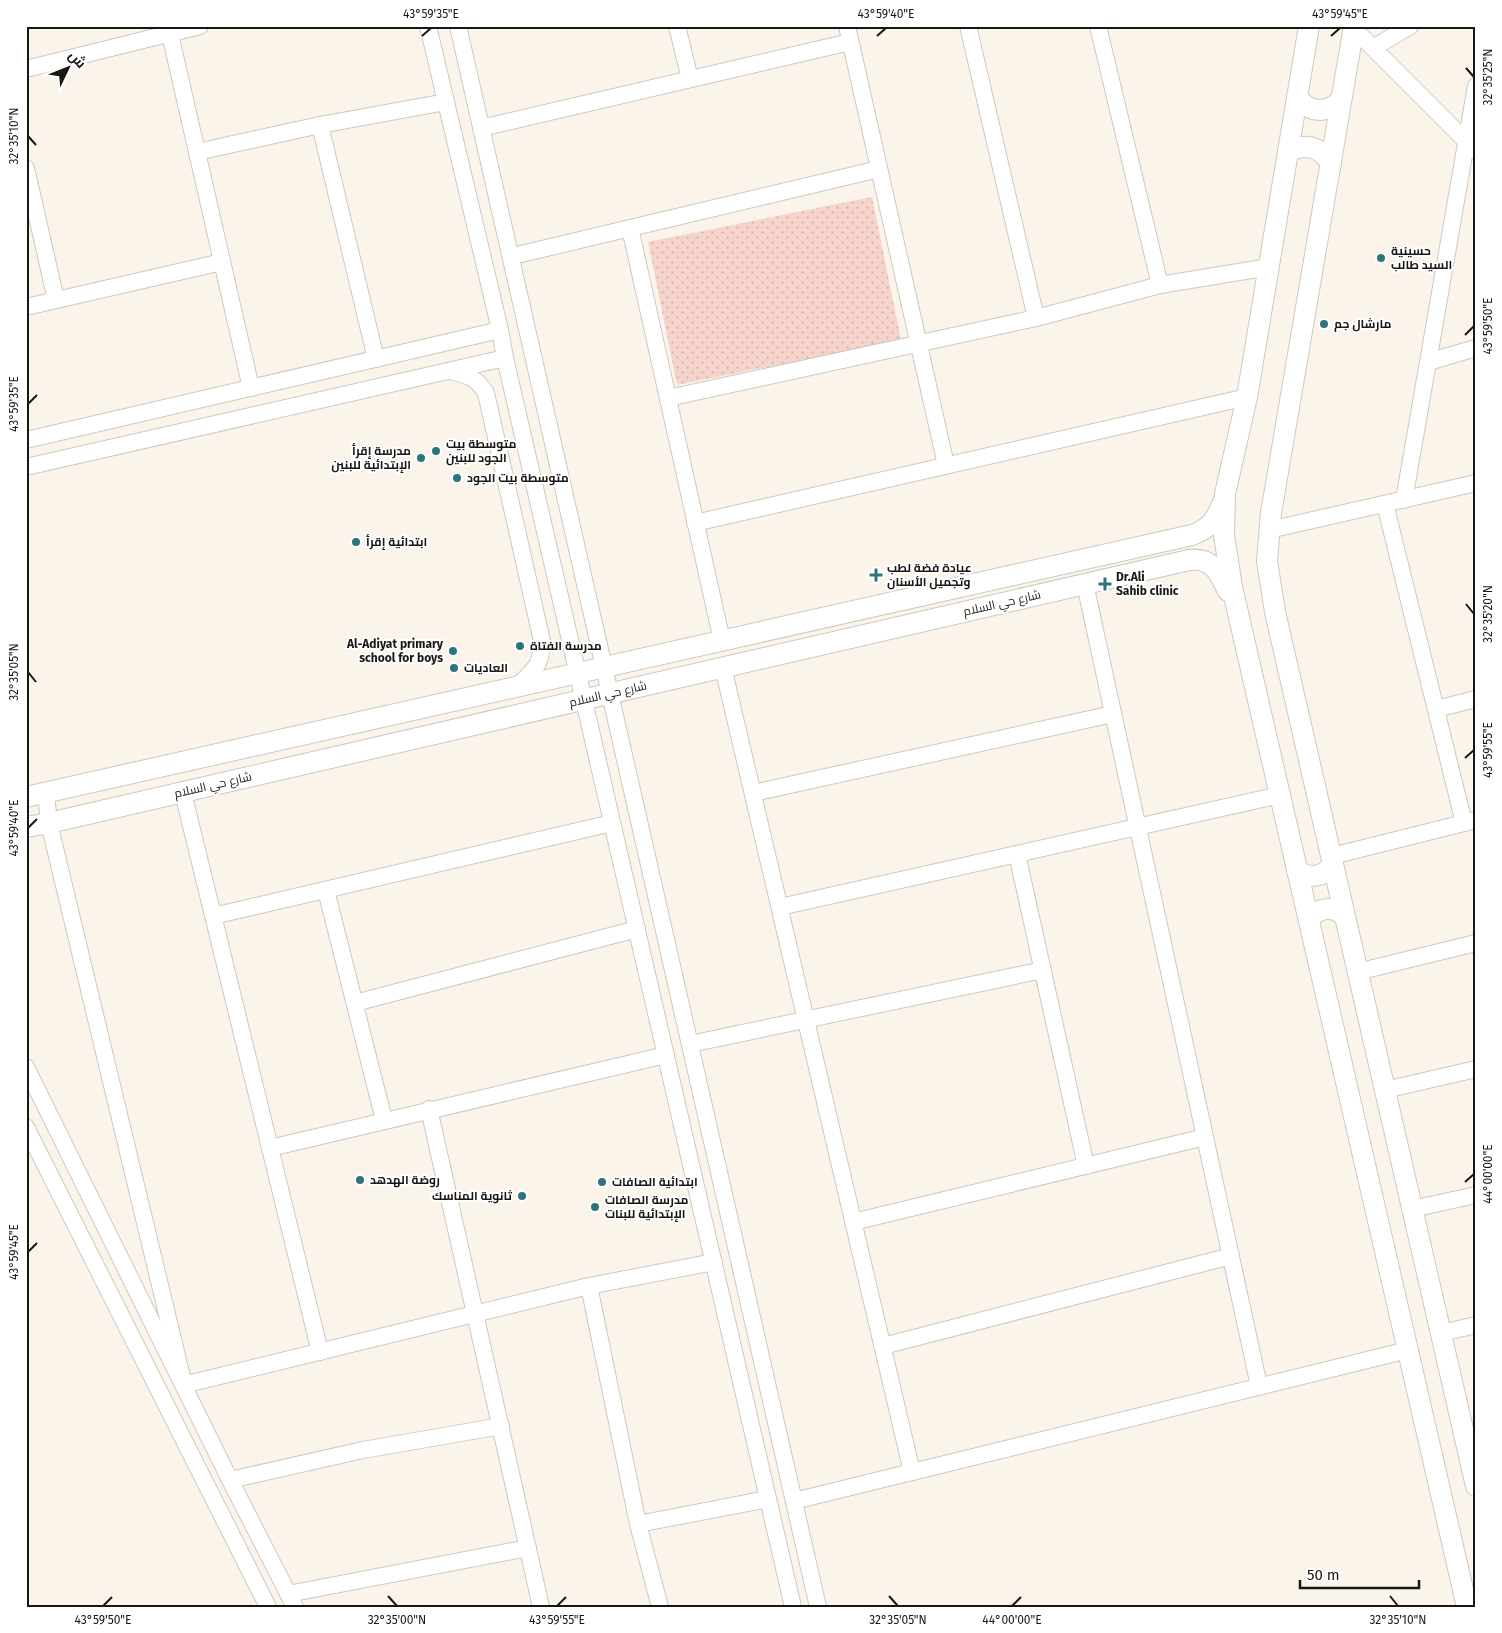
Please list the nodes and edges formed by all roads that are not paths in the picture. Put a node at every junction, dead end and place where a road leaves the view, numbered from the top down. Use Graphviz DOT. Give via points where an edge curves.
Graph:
graph roads {
  1 [pos="200,26"];
  2 [pos="428,26"];
  3 [pos="458,26"];
  4 [pos="676,26"];
  5 [pos="968,26"];
  6 [pos="1098,26"];
  7 [pos="1309,26"];
  8 [pos="1410,26"];
  9 [pos="1354,27"];
  10 [pos="170,34"];
  11 [pos="849,34"];
  12 [pos="1373,48"];
  13 [pos="26,69"];
  14 [pos="690,79"];
  15 [pos="1476,86"];
  16 [pos="1297,98"];
  17 [pos="1341,100"];
  18 [pos="446,102"];
  19 [pos="320,125"];
  20 [pos="482,128"];
  21 [pos="1471,146"];
  22 [pos="197,152"];
  23 [pos="1288,152"];
  24 [pos="1331,164"];
  25 [pos="26,168"];
  26 [pos="879,169"];
  27 [pos="630,228"];
  28 [pos="522,254"];
  29 [pos="222,262"];
  30 [pos="1269,267"];
  31 [pos="1160,285"];
  32 [pos="56,300"];
  33 [pos="26,307"];
  34 [pos="1036,318"];
  35 [pos="500,330"];
  36 [pos="919,343"];
  37 [pos="1476,348"];
  38 [pos="505,358"];
  39 [pos="376,359"];
  40 [pos="1428,362"];
  41 [pos="448,371"];
  42 [pos="309,374"];
  43 [pos="280,381"];
  44 [pos="252,388"];
  45 [pos="1247,397"];
  46 [pos="668,398"];
  47 [pos="318,400"];
  48 [pos="283,408"];
  49 [pos="26,440"];
  50 [pos="946,466"];
  51 [pos="26,467"];
  52 [pos="1476,483"];
  53 [pos="1225,494"];
  54 [pos="1404,500"];
  55 [pos="1385,504"];
  56 [pos="695,523"];
  57 [pos="1269,530"];
  58 [pos="1140,547"];
  59 [pos="1144,570"];
  60 [pos="1085,584"];
  61 [pos="1238,616"];
  62 [pos="722,641"];
  63 [pos="599,643"];
  64 [pos="572,646"];
  65 [pos="653,656"];
  66 [pos="604,667"];
  67 [pos="723,668"];
  68 [pos="578,674"];
  69 [pos="657,683"];
  70 [pos="516,687"];
  71 [pos="584,700"];
  72 [pos="1476,700"];
  73 [pos="612,703"];
  74 [pos="1436,709"];
  75 [pos="1113,714"];
  76 [pos="589,721"];
  77 [pos="183,792"];
  78 [pos="753,793"];
  79 [pos="36,795"];
  80 [pos="1280,796"];
  81 [pos="612,822"];
  82 [pos="1470,822"];
  83 [pos="50,823"];
  84 [pos="26,827"];
  85 [pos="1138,827"];
  86 [pos="1017,854"];
  87 [pos="1332,861"];
  88 [pos="1297,871"];
  89 [pos="326,890"];
  90 [pos="780,907"];
  91 [pos="1344,915"];
  92 [pos="213,916"];
  93 [pos="1308,919"];
  94 [pos="637,929"];
  95 [pos="1476,943"];
  96 [pos="1043,970"];
  97 [pos="1357,972"];
  98 [pos="355,1002"];
  99 [pos="806,1018"];
  100 [pos="690,1044"];
  101 [pos="666,1055"];
  102 [pos="26,1067"];
  103 [pos="1476,1069"];
  104 [pos="1385,1090"];
  105 [pos="429,1110"];
  106 [pos="384,1120"];
  107 [pos="26,1127"];
  108 [pos="1205,1137"];
  109 [pos="270,1148"];
  110 [pos="1086,1166"];
  111 [pos="1476,1196"];
  112 [pos="1412,1210"];
  113 [pos="853,1222"];
  114 [pos="1231,1256"];
  115 [pos="714,1262"];
  116 [pos="589,1286"];
  117 [pos="475,1314"];
  118 [pos="1476,1325"];
  119 [pos="1441,1333"];
  120 [pos="882,1346"];
  121 [pos="1408,1350"];
  122 [pos="320,1352"];
  123 [pos="762,1360"];
  124 [pos="737,1362"];
  125 [pos="767,1382"];
  126 [pos="183,1385"];
  127 [pos="742,1385"];
  128 [pos="1259,1386"];
  129 [pos="501,1426"];
  130 [pos="912,1472"];
  131 [pos="230,1480"];
  132 [pos="1476,1486"];
  133 [pos="768,1499"];
  134 [pos="794,1501"];
  135 [pos="638,1524"];
  136 [pos="528,1548"];
  137 [pos="1467,1567"];
  138 [pos="292,1600"];
  139 [pos="268,1607"];
  140 [pos="541,1607"];
  141 [pos="660,1607"];
  142 [pos="793,1607"];
  143 [pos="818,1607"];
  144 [pos="1467,1607"];
  1 -- 10 [label="street"];
  2 -- 18 [label="street"];
  3 -- 20 [label="street"];
  4 -- 14 [label="street"];
  5 -- 34 [label="street"];
  6 -- 31 [label="street"];
  7 -- 16 [label="main road"];
  8 -- 12 [label="street"];
  9 -- 12 [label="street"];
  9 -- 17 [label="main road"];
  10 -- 13 [label="street"];
  10 -- 22 [label="street"];
  11 -- 14 [label="street"];
  11 -- 26 [label="street"];
  12 -- 21 [label="street"];
  14 -- 20 [label="street"];
  15 -- 21 [label="street"];
  16 -- 17 [label="main road" via="1310,109 1319,111 1328,110"];
  16 -- 23 [label="main road"];
  17 -- 24 [label="main road"];
  18 -- 19 [label="street"];
  18 -- 35 [label="street"];
  19 -- 22 [label="street"];
  19 -- 39 [label="street"];
  20 -- 63 [label="street"];
  21 -- 40 [label="street"];
  22 -- 29 [label="street"];
  23 -- 24 [label="main road" via="1312,147"];
  23 -- 30 [label="main road"];
  24 -- 57 [label="main road"];
  25 -- 32 [label="street"];
  26 -- 27 [label="street"];
  26 -- 36 [label="street"];
  27 -- 28 [label="street"];
  27 -- 46 [label="street"];
  29 -- 32 [label="street"];
  29 -- 44 [label="street"];
  30 -- 31 [label="street"];
  30 -- 45 [label="main road"];
  31 -- 34 [label="street"];
  32 -- 33 [label="street"];
  34 -- 36 [label="street"];
  35 -- 38 [label="street"];
  35 -- 39 [label="street"];
  36 -- 46 [label="street"];
  36 -- 50 [label="street"];
  37 -- 40 [label="street"];
  38 -- 41 [label="street"];
  38 -- 64 [label="street"];
  39 -- 42 [label="street"];
  40 -- 54 [label="street"];
  41 -- 47 [label="street"];
  41 -- 70 [label="street" via="480,382 486,392 542,641 538,665"];
  42 -- 43 [label="street"];
  42 -- 47 [label="street" via="304,382 304,391 309,398"];
  43 -- 44 [label="street"];
  43 -- 48 [label="street" via="288,387 291,396"];
  44 -- 49 [label="street"];
  45 -- 50 [label="street"];
  45 -- 53 [label="main road"];
  46 -- 56 [label="street"];
  47 -- 48 [label="street"];
  48 -- 51 [label="street"];
  50 -- 56 [label="street"];
  52 -- 54 [label="street"];
  53 -- 58 [label="main road" via="1217,516 1208,528"];
  53 -- 61 [label="main road" via="1226,553"];
  54 -- 55 [label="street"];
  55 -- 57 [label="street"];
  55 -- 74 [label="street"];
  56 -- 62 [label="street"];
  57 -- 87 [label="main road" via="1267,561 1275,612"];
  58 -- 59 [label="main road" via="1146,558"];
  58 -- 62 [label="main road"];
  59 -- 60 [label="main road, شارع حي السلام"];
  59 -- 61 [label="main road, شارع حي السلام" via="1202,559 1211,564 1222,579"];
  60 -- 67 [label="main road, شارع حي السلام"];
  60 -- 75 [label="street"];
  61 -- 80 [label="main road"];
  62 -- 65 [label="main road"];
  63 -- 64 [label="street" via="593,652 584,655"];
  63 -- 66 [label="street"];
  64 -- 68 [label="street"];
  65 -- 66 [label="main road"];
  65 -- 69 [label="main road" via="651,670"];
  66 -- 68 [label="main road"];
  66 -- 73 [label="street"];
  67 -- 69 [label="main road, شارع حي السلام"];
  67 -- 78 [label="street"];
  68 -- 70 [label="main road"];
  68 -- 71 [label="street"];
  69 -- 73 [label="main road, شارع حي السلام"];
  70 -- 79 [label="main road"];
  71 -- 73 [label="main road, شارع حي السلام"];
  71 -- 76 [label="street"];
  71 -- 77 [label="main road, شارع حي السلام"];
  72 -- 74 [label="street"];
  73 -- 76 [label="street" via="596,708"];
  73 -- 100 [label="street"];
  74 -- 82 [label="street"];
  75 -- 78 [label="street"];
  75 -- 85 [label="street"];
  76 -- 81 [label="street"];
  77 -- 83 [label="main road, شارع حي السلام"];
  77 -- 92 [label="street"];
  78 -- 90 [label="street"];
  79 -- 83 [label="street"];
  80 -- 85 [label="street"];
  80 -- 88 [label="main road"];
  81 -- 89 [label="street"];
  81 -- 94 [label="street"];
  82 -- 87 [label="street"];
  83 -- 84 [label="main road, شارع حي السلام"];
  83 -- 126 [label="street"];
  85 -- 86 [label="street"];
  85 -- 108 [label="street"];
  86 -- 90 [label="street"];
  86 -- 96 [label="street"];
  87 -- 88 [label="main road" via="1323,874 1317,876"];
  87 -- 91 [label="main road"];
  88 -- 93 [label="main road"];
  89 -- 92 [label="street"];
  89 -- 98 [label="street"];
  90 -- 99 [label="street"];
  91 -- 93 [label="main road" via="1326,909"];
  91 -- 97 [label="main road"];
  92 -- 109 [label="street"];
  93 -- 121 [label="main road"];
  94 -- 98 [label="street"];
  94 -- 101 [label="street"];
  95 -- 97 [label="street"];
  96 -- 99 [label="street"];
  96 -- 110 [label="street"];
  97 -- 104 [label="main road"];
  98 -- 106 [label="street"];
  99 -- 100 [label="street"];
  99 -- 113 [label="street"];
  100 -- 123 [label="street"];
  101 -- 105 [label="street"];
  101 -- 115 [label="street"];
  102 -- 126 [label="street"];
  103 -- 104 [label="street"];
  104 -- 112 [label="main road"];
  105 -- 106 [label="street"];
  105 -- 117 [label="street"];
  106 -- 109 [label="street"];
  107 -- 139 [label="street"];
  108 -- 110 [label="street"];
  108 -- 114 [label="street"];
  109 -- 122 [label="street"];
  110 -- 113 [label="street"];
  111 -- 112 [label="street"];
  112 -- 119 [label="main road"];
  113 -- 120 [label="street"];
  114 -- 120 [label="street"];
  114 -- 128 [label="street"];
  115 -- 116 [label="street"];
  115 -- 124 [label="street"];
  116 -- 117 [label="street"];
  116 -- 135 [label="street"];
  117 -- 122 [label="street"];
  117 -- 129 [label="street"];
  118 -- 119 [label="street"];
  119 -- 132 [label="main road"];
  120 -- 130 [label="street"];
  121 -- 128 [label="street"];
  121 -- 137 [label="main road"];
  122 -- 126 [label="street"];
  123 -- 124 [label="street" via="753,1369 744,1369"];
  123 -- 125 [label="street"];
  124 -- 127 [label="street"];
  125 -- 127 [label="street" via="760,1376 751,1375"];
  125 -- 134 [label="street"];
  126 -- 131 [label="street"];
  127 -- 133 [label="street"];
  128 -- 130 [label="street"];
  129 -- 131 [label="street" via="362,1450"];
  129 -- 136 [label="street"];
  130 -- 134 [label="street"];
  131 -- 138 [label="street"];
  133 -- 135 [label="street"];
  133 -- 142 [label="street"];
  134 -- 143 [label="street"];
  135 -- 141 [label="street"];
  136 -- 138 [label="street"];
  136 -- 140 [label="street"];
  137 -- 144 [label="main road"];
}
